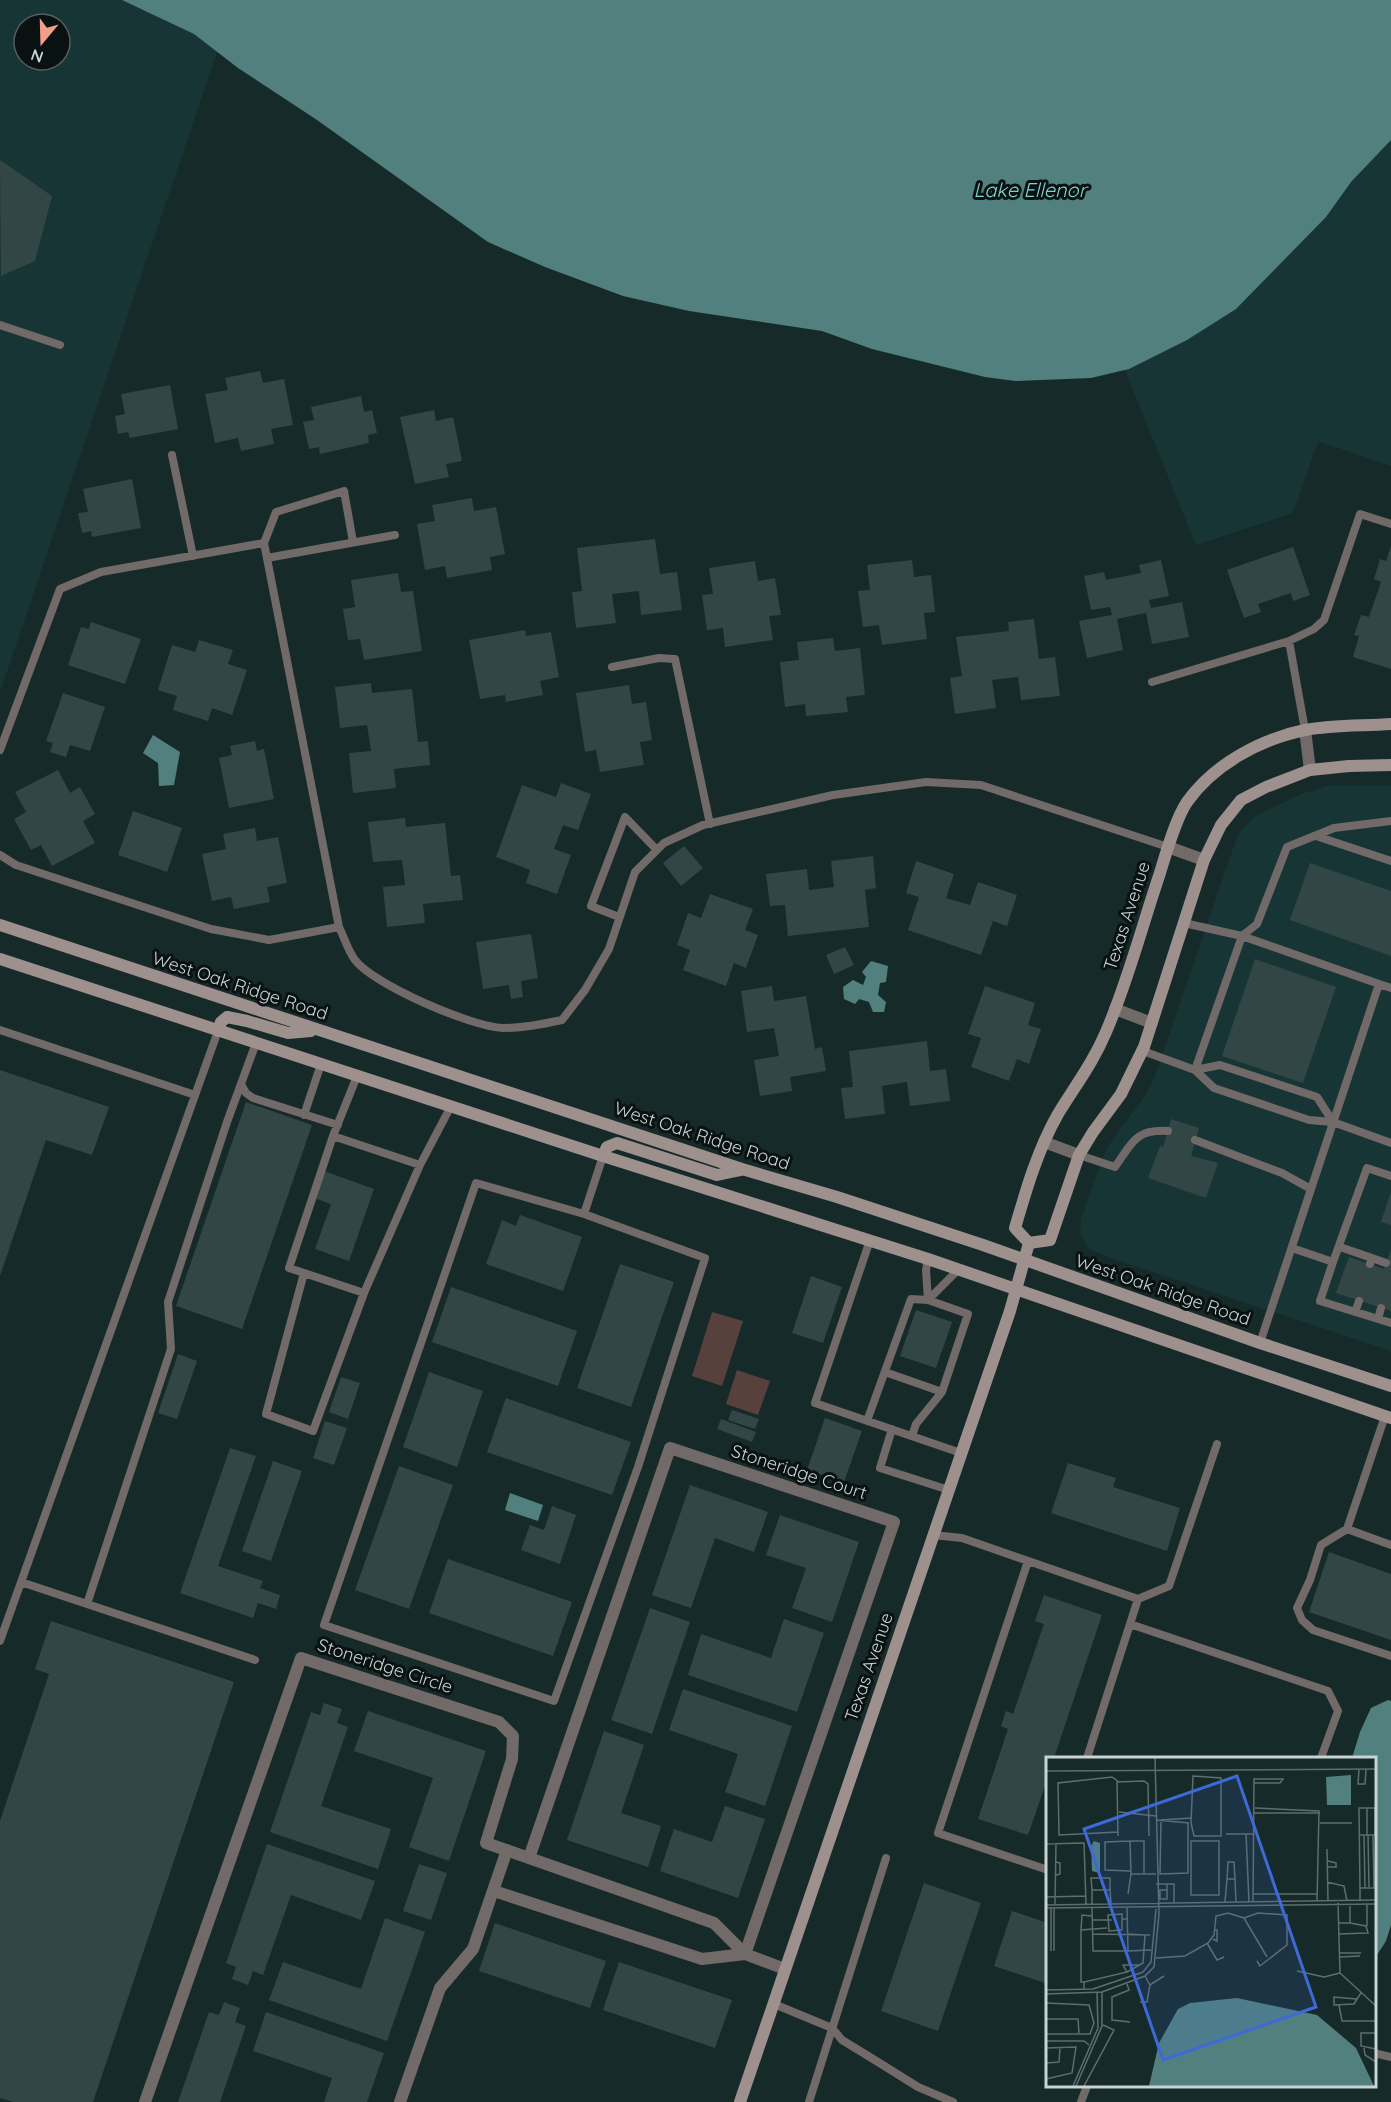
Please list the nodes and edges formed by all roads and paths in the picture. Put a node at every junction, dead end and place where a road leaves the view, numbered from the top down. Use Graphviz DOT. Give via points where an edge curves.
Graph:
graph roads {
  1 [pos="0,325"];
  2 [pos="60,345"];
  3 [pos="172,455"];
  4 [pos="1391,524"];
  5 [pos="395,535"];
  6 [pos="353,542"];
  7 [pos="264,543"];
  8 [pos="193,556"];
  9 [pos="267,558"];
  10 [pos="1289,641"];
  11 [pos="612,667"];
  12 [pos="1152,682"];
  13 [pos="1391,724"];
  14 [pos="1305,730"];
  15 [pos="0,750"];
  16 [pos="1391,765"];
  17 [pos="1310,770"];
  18 [pos="1391,821"];
  19 [pos="710,824"];
  20 [pos="1316,836"];
  21 [pos="1168,847"];
  22 [pos="657,850"];
  23 [pos="0,855"];
  24 [pos="1204,860"];
  25 [pos="1391,861"];
  26 [pos="620,917"];
  27 [pos="1184,923"];
  28 [pos="0,925"];
  29 [pos="339,927"];
  30 [pos="1242,936"];
  31 [pos="0,959"];
  32 [pos="1379,984"];
  33 [pos="1391,988"];
  34 [pos="1115,1009"];
  35 [pos="1152,1023"];
  36 [pos="0,1030"];
  37 [pos="315,1030"];
  38 [pos="218,1031"];
  39 [pos="256,1043"];
  40 [pos="1143,1051"];
  41 [pos="321,1064"];
  42 [pos="1195,1070"];
  43 [pos="357,1076"];
  44 [pos="242,1086"];
  45 [pos="195,1095"];
  46 [pos="451,1106"];
  47 [pos="304,1115"];
  48 [pos="1333,1122"];
  49 [pos="338,1125"];
  50 [pos="1168,1131"];
  51 [pos="333,1136"];
  52 [pos="1195,1140"];
  53 [pos="1044,1142"];
  54 [pos="1391,1143"];
  55 [pos="1079,1155"];
  56 [pos="603,1156"];
  57 [pos="420,1165"];
  58 [pos="742,1169"];
  59 [pos="1391,1176"];
  60 [pos="1311,1189"];
  61 [pos="584,1214"];
  62 [pos="870,1240"];
  63 [pos="1029,1243"];
  64 [pos="1340,1247"];
  65 [pos="1293,1248"];
  66 [pos="928,1259"];
  67 [pos="1025,1261"];
  68 [pos="1333,1262"];
  69 [pos="1386,1263"];
  70 [pos="959,1269"];
  71 [pos="304,1273"];
  72 [pos="1016,1290"];
  73 [pos="364,1293"];
  74 [pos="928,1300"];
  75 [pos="1359,1301"];
  76 [pos="1381,1308"];
  77 [pos="1355,1311"];
  78 [pos="1378,1319"];
  79 [pos="1391,1323"];
  80 [pos="1260,1343"];
  81 [pos="885,1372"];
  82 [pos="1391,1386"];
  83 [pos="942,1392"];
  84 [pos="1388,1417"];
  85 [pos="867,1421"];
  86 [pos="892,1430"];
  87 [pos="912,1436"];
  88 [pos="1217,1444"];
  89 [pos="961,1453"];
  90 [pos="949,1490"];
  91 [pos="1347,1529"];
  92 [pos="933,1535"];
  93 [pos="1391,1545"];
  94 [pos="1028,1561"];
  95 [pos="21,1582"];
  96 [pos="1138,1599"];
  97 [pos="87,1604"];
  98 [pos="1130,1624"];
  99 [pos="0,1641"];
  100 [pos="1391,1656"];
  101 [pos="255,1660"];
  102 [pos="1087,1757"];
  103 [pos="1322,1757"];
  104 [pos="507,1850"];
  105 [pos="529,1858"];
  106 [pos="886,1858"];
  107 [pos="1046,1870"];
  108 [pos="494,1891"];
  109 [pos="745,1954"];
  110 [pos="785,1969"];
  111 [pos="774,2004"];
  112 [pos="832,2028"];
  113 [pos="1376,2053"];
  114 [pos="1391,2056"];
  115 [pos="1086,2087"];
  116 [pos="145,2102"];
  117 [pos="400,2102"];
  118 [pos="740,2102"];
  119 [pos="809,2102"];
  120 [pos="953,2102"];
  121 [pos="1082,2102"];
  1 -- 2 [label="lane"];
  3 -- 8 [label="lane"];
  4 -- 10 [label="lane" via="1360,514 1324,620"];
  5 -- 6 [label="lane"];
  6 -- 7 [label="lane" via="344,491 276,512"];
  6 -- 9 [label="lane"];
  7 -- 8 [label="lane"];
  7 -- 9 [label="lane"];
  8 -- 15 [label="lane" via="101,572 60,588"];
  9 -- 29 [label="lane"];
  10 -- 12 [label="lane"];
  10 -- 14 [label="lane"];
  11 -- 19 [label="lane" via="659,658 675,659"];
  13 -- 14 [label="street, Texas Avenue"];
  14 -- 17 [label="street"];
  14 -- 21 [label="street, Texas Avenue" via="1262,744 1207,778 1186,803"];
  16 -- 17 [label="street"];
  17 -- 24 [label="street" via="1241,800 1221,825"];
  18 -- 20 [label="lane" via="1334,828"];
  19 -- 21 [label="lane" via="833,795 926,782 981,785"];
  19 -- 22 [label="lane" via="664,843"];
  20 -- 25 [label="lane"];
  20 -- 30 [label="lane" via="1287,848 1257,924"];
  21 -- 24 [label="street"];
  21 -- 34 [label="street, Texas Avenue"];
  22 -- 26 [label="lane" via="635,872"];
  22 -- 26 [label="lane" via="625,817 591,906"];
  23 -- 29 [label="lane" via="16,864 211,929 269,940"];
  24 -- 27 [label="street"];
  26 -- 29 [label="lane" via="609,949 562,1020 501,1028 458,1016 375,977 355,960"];
  27 -- 30 [label="lane"];
  27 -- 35 [label="street"];
  28 -- 37 [label="street, West Oak Ridge Road"];
  30 -- 32 [label="lane"];
  30 -- 42 [label="lane"];
  31 -- 38 [label="street"];
  32 -- 33 [label="lane"];
  32 -- 48 [label="lane"];
  34 -- 35 [label="street"];
  34 -- 53 [label="street, Texas Avenue" via="1089,1068"];
  35 -- 40 [label="street"];
  36 -- 45 [label="lane"];
  37 -- 38 [label="street" via="288,1034 226,1017"];
  37 -- 58 [label="street, West Oak Ridge Road"];
  38 -- 39 [label="street"];
  38 -- 45 [label="lane"];
  39 -- 41 [label="street"];
  39 -- 44 [label="lane"];
  40 -- 42 [label="lane"];
  40 -- 55 [label="street" via="1121,1094"];
  41 -- 43 [label="street"];
  41 -- 47 [label="lane"];
  42 -- 48 [label="lane" via="1214,1088 1309,1120"];
  42 -- 48 [label="lane" via="1220,1065 1317,1097"];
  43 -- 46 [label="street"];
  43 -- 49 [label="lane"];
  44 -- 47 [label="lane" via="253,1098"];
  44 -- 97 [label="lane" via="168,1302 171,1349"];
  45 -- 95 [label="lane"];
  46 -- 56 [label="street"];
  46 -- 57 [label="lane"];
  47 -- 49 [label="lane"];
  48 -- 54 [label="lane"];
  48 -- 60 [label="lane"];
  49 -- 51 [label="lane"];
  50 -- 55 [label="lane" via="1143,1133 1115,1167"];
  51 -- 57 [label="lane"];
  51 -- 71 [label="lane" via="289,1268"];
  52 -- 60 [label="lane" via="1282,1173"];
  53 -- 55 [label="street"];
  53 -- 63 [label="street, Texas Avenue" via="1015,1228"];
  55 -- 63 [label="street" via="1050,1240"];
  56 -- 58 [label="street" via="607,1147 617,1143 717,1175"];
  56 -- 61 [label="lane"];
  56 -- 62 [label="street"];
  57 -- 73 [label="lane"];
  58 -- 67 [label="street, West Oak Ridge Road"];
  59 -- 64 [label="lane" via="1367,1168"];
  60 -- 65 [label="lane"];
  61 -- 61 [label="lane" via="705,1258 638,1467 554,1701 324,1625 476,1183"];
  62 -- 66 [label="street"];
  62 -- 85 [label="lane" via="815,1403"];
  63 -- 67 [label="street, Texas Avenue"];
  64 -- 68 [label="lane"];
  64 -- 69 [label="lane" via="1371,1261"];
  65 -- 68 [label="lane"];
  65 -- 80 [label="lane"];
  66 -- 70 [label="street"];
  66 -- 74 [label="lane"];
  67 -- 72 [label="street, Texas Avenue"];
  67 -- 80 [label="street, West Oak Ridge Road"];
  68 -- 77 [label="lane" via="1320,1301"];
  70 -- 72 [label="street"];
  70 -- 74 [label="lane"];
  71 -- 73 [label="lane"];
  71 -- 73 [label="lane" via="266,1414 313,1431"];
  72 -- 84 [label="street"];
  72 -- 89 [label="street, Texas Avenue"];
  74 -- 81 [label="lane" via="911,1299"];
  74 -- 83 [label="lane" via="968,1314"];
  75 -- 77 [label="lane"];
  76 -- 78 [label="lane"];
  77 -- 78 [label="lane"];
  78 -- 79 [label="lane"];
  80 -- 82 [label="street, West Oak Ridge Road"];
  81 -- 83 [label="lane"];
  81 -- 85 [label="lane"];
  83 -- 87 [label="lane" via="916,1424"];
  84 -- 91 [label="lane"];
  85 -- 86 [label="lane"];
  86 -- 87 [label="lane"];
  86 -- 90 [label="lane" via="880,1468"];
  87 -- 89 [label="lane"];
  88 -- 96 [label="lane" via="1168,1586"];
  89 -- 90 [label="street, Texas Avenue"];
  90 -- 92 [label="street, Texas Avenue"];
  91 -- 93 [label="lane"];
  91 -- 100 [label="lane" via="1321,1545 1297,1608 1302,1620 1313,1630"];
  92 -- 94 [label="lane" via="963,1538"];
  92 -- 110 [label="street, Texas Avenue"];
  94 -- 96 [label="lane"];
  94 -- 107 [label="lane" via="938,1833"];
  95 -- 97 [label="lane"];
  95 -- 99 [label="lane"];
  96 -- 98 [label="lane"];
  97 -- 101 [label="lane"];
  98 -- 102 [label="lane"];
  98 -- 103 [label="lane" via="1328,1691 1338,1711"];
  104 -- 105 [label="street"];
  104 -- 108 [label="street"];
  104 -- 116 [label="street, Stoneridge Circle" via="486,1843 512,1758 513,1736 499,1722 301,1658"];
  105 -- 109 [label="street" via="714,1923"];
  105 -- 109 [label="street, Stoneridge Court" via="670,1448 894,1522"];
  106 -- 112 [label="lane"];
  108 -- 109 [label="street" via="702,1959"];
  108 -- 117 [label="street" via="473,1949 440,1988"];
  109 -- 110 [label="street"];
  110 -- 111 [label="street, Texas Avenue"];
  111 -- 112 [label="lane"];
  111 -- 118 [label="street, Texas Avenue"];
  112 -- 119 [label="lane"];
  112 -- 120 [label="lane" via="842,2040 918,2087"];
  113 -- 114 [label="lane"];
  115 -- 121 [label="lane"];
}
